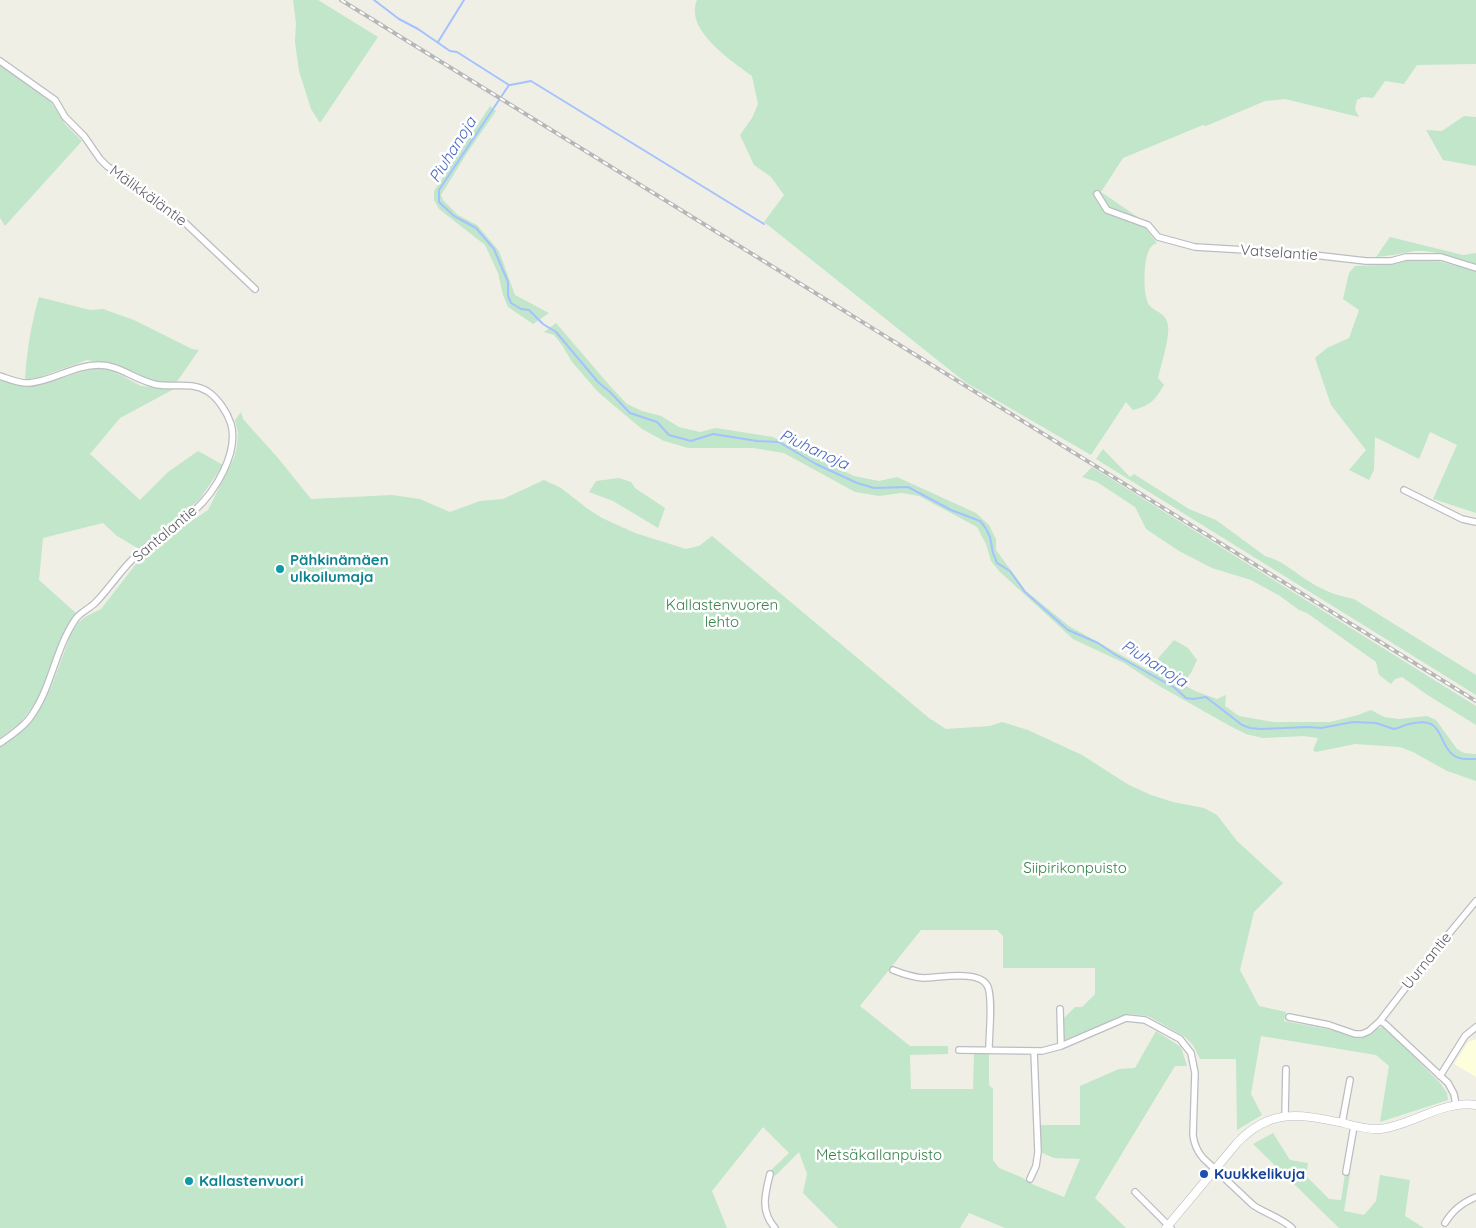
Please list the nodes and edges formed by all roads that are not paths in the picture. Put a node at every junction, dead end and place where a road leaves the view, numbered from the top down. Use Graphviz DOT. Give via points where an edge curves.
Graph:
graph roads {
  1 [pos="0,61"];
  2 [pos="1097,194"];
  3 [pos="1476,268"];
  4 [pos="255,289"];
  5 [pos="0,376"];
  6 [pos="1404,490"];
  7 [pos="1476,522"];
  8 [pos="0,743"];
  9 [pos="1476,901"];
  10 [pos="894,970"];
  11 [pos="1060,1009"];
  12 [pos="1289,1017"];
  13 [pos="1380,1021"];
  14 [pos="1476,1028"];
  15 [pos="1061,1046"];
  16 [pos="989,1049"];
  17 [pos="960,1050"];
  18 [pos="1034,1051"];
  19 [pos="1286,1069"];
  20 [pos="1440,1076"];
  21 [pos="1350,1080"];
  22 [pos="1456,1105"];
  23 [pos="1476,1105"];
  24 [pos="1285,1116"];
  25 [pos="1342,1123"];
  26 [pos="1354,1126"];
  27 [pos="1215,1169"];
  28 [pos="1346,1172"];
  29 [pos="770,1174"];
  30 [pos="1030,1179"];
  31 [pos="1136,1192"];
  32 [pos="1476,1197"];
  33 [pos="1445,1223"];
  34 [pos="1169,1227"];
  35 [pos="774,1228"];
  36 [pos="1292,1228"];
  1 -- 4 [label="street, Mälikkäläntie" via="54,100 107,166 180,218"];
  2 -- 3 [label="street, Vatselantie" via="1108,210 1148,225 1158,236 1195,247 1366,261 1441,257"];
  5 -- 8 [label="street, Santalantie" via="28,384 71,369 101,365 158,385 198,386 223,408 233,433 229,460 205,498 194,511 136,556 94,604 76,618 63,641 48,688 39,704 22,727"];
  6 -- 7 [label="street" via="1462,519"];
  9 -- 13 [label="street, Uurnantie"];
  10 -- 16 [label="street" via="914,977 972,976 984,980 990,997"];
  11 -- 15 [label="street"];
  12 -- 13 [label="street" via="1355,1034 1362,1034"];
  13 -- 20 [label="street"];
  14 -- 20 [label="street" via="1465,1036"];
  15 -- 18 [label="street"];
  15 -- 27 [label="street" via="1126,1018 1145,1020 1180,1039 1189,1048 1194,1063 1194,1144"];
  16 -- 17 [label="street"];
  16 -- 18 [label="street"];
  18 -- 30 [label="street" via="1038,1152"];
  19 -- 24 [label="street"];
  20 -- 22 [label="street" via="1448,1083"];
  21 -- 25 [label="street"];
  22 -- 23 [label="street"];
  22 -- 26 [label="street" via="1380,1129"];
  24 -- 25 [label="street"];
  24 -- 27 [label="street" via="1261,1123 1247,1132"];
  25 -- 26 [label="street"];
  26 -- 28 [label="street"];
  27 -- 34 [label="street"];
  27 -- 36 [label="street" via="1253,1205"];
  29 -- 35 [label="street" via="764,1206"];
  31 -- 34 [label="street"];
  32 -- 33 [label="street" via="1458,1207"];
}
